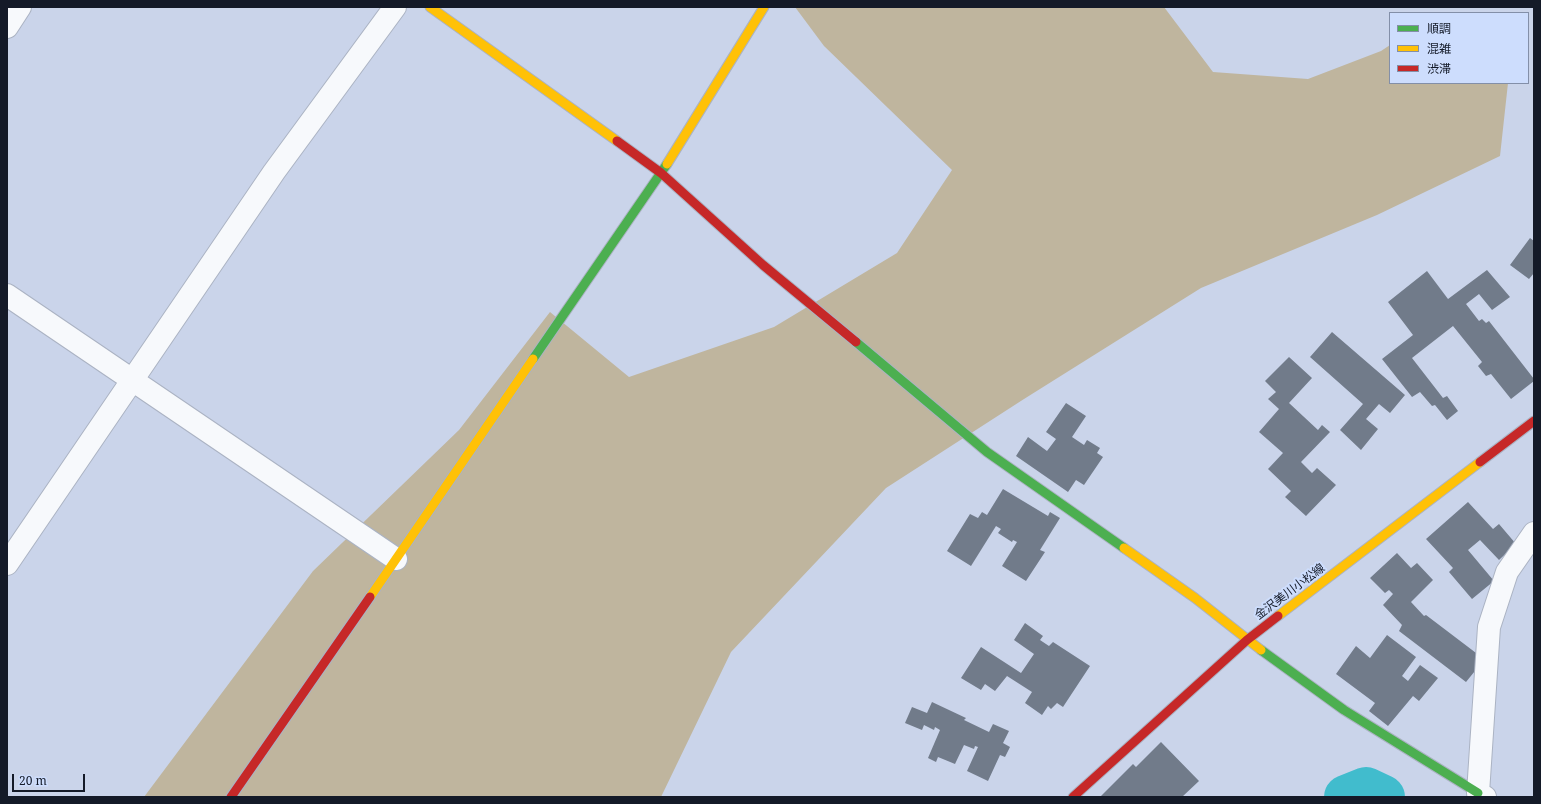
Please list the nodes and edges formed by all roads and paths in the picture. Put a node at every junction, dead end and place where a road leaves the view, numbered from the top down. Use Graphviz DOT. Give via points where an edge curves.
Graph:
graph roads {
  1 [pos="20,7"];
  2 [pos="395,7"];
  3 [pos="430,7"];
  4 [pos="764,7"];
  5 [pos="7,27"];
  6 [pos="661,173"];
  7 [pos="7,296"];
  8 [pos="133,381"];
  9 [pos="1534,421"];
  10 [pos="1534,533"];
  11 [pos="396,559"];
  12 [pos="7,564"];
  13 [pos="1247,640"];
  14 [pos="1482,795"];
  15 [pos="231,797"];
  16 [pos="1073,797"];
  1 -- 5 [label="street"];
  2 -- 8 [label="street" via="274,172"];
  3 -- 6 [label="street"];
  4 -- 6 [label="street"];
  6 -- 11 [label="street"];
  6 -- 13 [label="street" via="763,265 987,452 1195,598"];
  7 -- 8 [label="street"];
  8 -- 11 [label="street"];
  8 -- 12 [label="street"];
  9 -- 13 [label="street, 金沢美川小松線"];
  10 -- 14 [label="street" via="1507,572 1489,628"];
  11 -- 15 [label="street"];
  13 -- 14 [label="street" via="1344,710"];
  13 -- 16 [label="street, 金沢美川小松線"];
}
